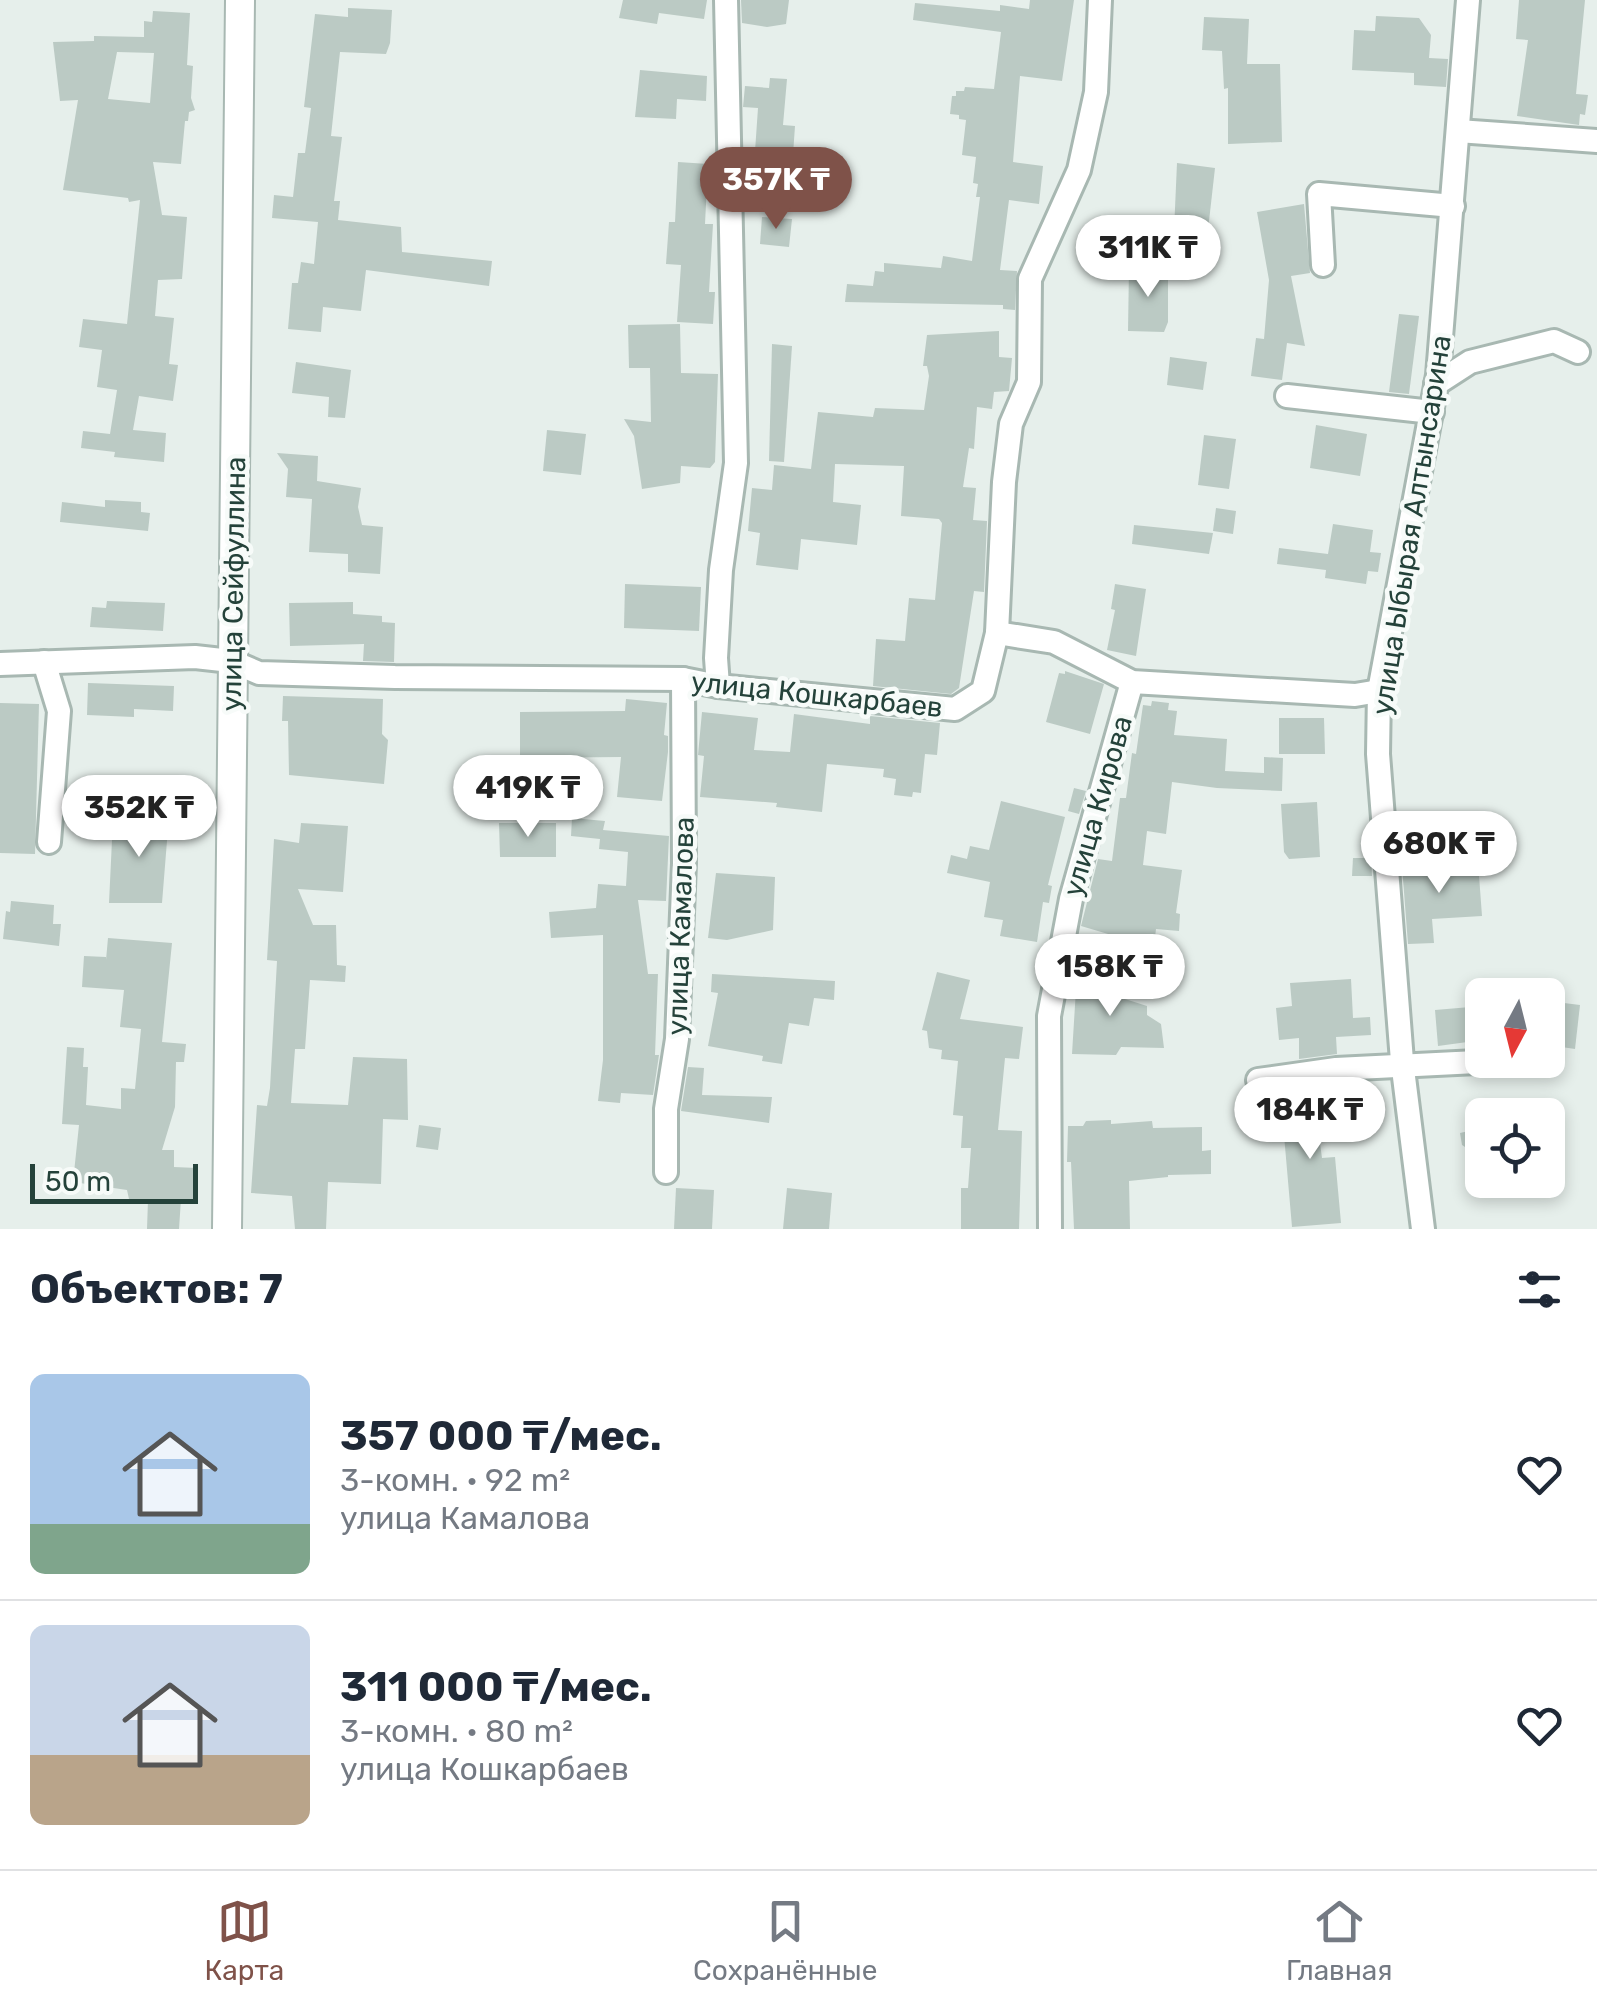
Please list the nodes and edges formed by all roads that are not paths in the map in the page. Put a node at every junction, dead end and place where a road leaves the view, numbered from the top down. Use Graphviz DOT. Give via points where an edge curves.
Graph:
graph roads {
  1 [pos="240,0"];
  2 [pos="726,0"];
  3 [pos="1100,0"];
  4 [pos="1468,0"];
  5 [pos="1458,131"];
  6 [pos="1597,142"];
  7 [pos="1453,206"];
  8 [pos="1323,265"];
  9 [pos="1578,352"];
  10 [pos="1436,384"];
  11 [pos="1287,396"];
  12 [pos="1432,412"];
  13 [pos="996,632"];
  14 [pos="231,661"];
  15 [pos="44,662"];
  16 [pos="0,664"];
  17 [pos="683,679"];
  18 [pos="1132,682"];
  19 [pos="718,686"];
  20 [pos="1379,691"];
  21 [pos="49,842"];
  22 [pos="1465,1063"];
  23 [pos="1403,1067"];
  24 [pos="1258,1080"];
  25 [pos="666,1172"];
  26 [pos="227,1229"];
  27 [pos="1050,1229"];
  28 [pos="1423,1229"];
  1 -- 14 [label="street, улица Сейфуллина"];
  2 -- 19 [label="street" via="736,462 722,570"];
  3 -- 13 [label="street, улица Кошкарбаев" via="1096,92 1079,170 1030,279 1029,382 1011,424"];
  4 -- 5 [label="street, улица Ыбырая Алтынсарина"];
  5 -- 6 [label="street"];
  5 -- 7 [label="street, улица Ыбырая Алтынсарина"];
  7 -- 8 [label="street" via="1318,194"];
  7 -- 10 [label="street, улица Ыбырая Алтынсарина"];
  9 -- 10 [label="street" via="1554,341 1470,362"];
  10 -- 12 [label="street, улица Ыбырая Алтынсарина"];
  11 -- 12 [label="street"];
  12 -- 20 [label="street, улица Ыбырая Алтынсарина"];
  13 -- 18 [label="street" via="1054,642"];
  13 -- 19 [label="street, улица Кошкарбаев" via="983,692 955,709"];
  14 -- 15 [label="street, улица Кошкарбаев"];
  14 -- 17 [label="street, улица Кошкарбаев" via="259,672"];
  14 -- 26 [label="street, улица Сейфуллина"];
  15 -- 16 [label="street, улица Кошкарбаев"];
  15 -- 21 [label="street" via="59,711"];
  17 -- 19 [label="street, улица Кошкарбаев"];
  17 -- 25 [label="street, улица Камалова" via="684,863"];
  18 -- 20 [label="street"];
  18 -- 27 [label="street, улица Кирова" via="1070,898 1048,1016"];
  20 -- 23 [label="street, улица Ыбырая Алтынсарина" via="1378,754"];
  22 -- 23 [label="street"];
  23 -- 24 [label="street"];
  23 -- 28 [label="street, улица Ыбырая Алтынсарина"];
}
